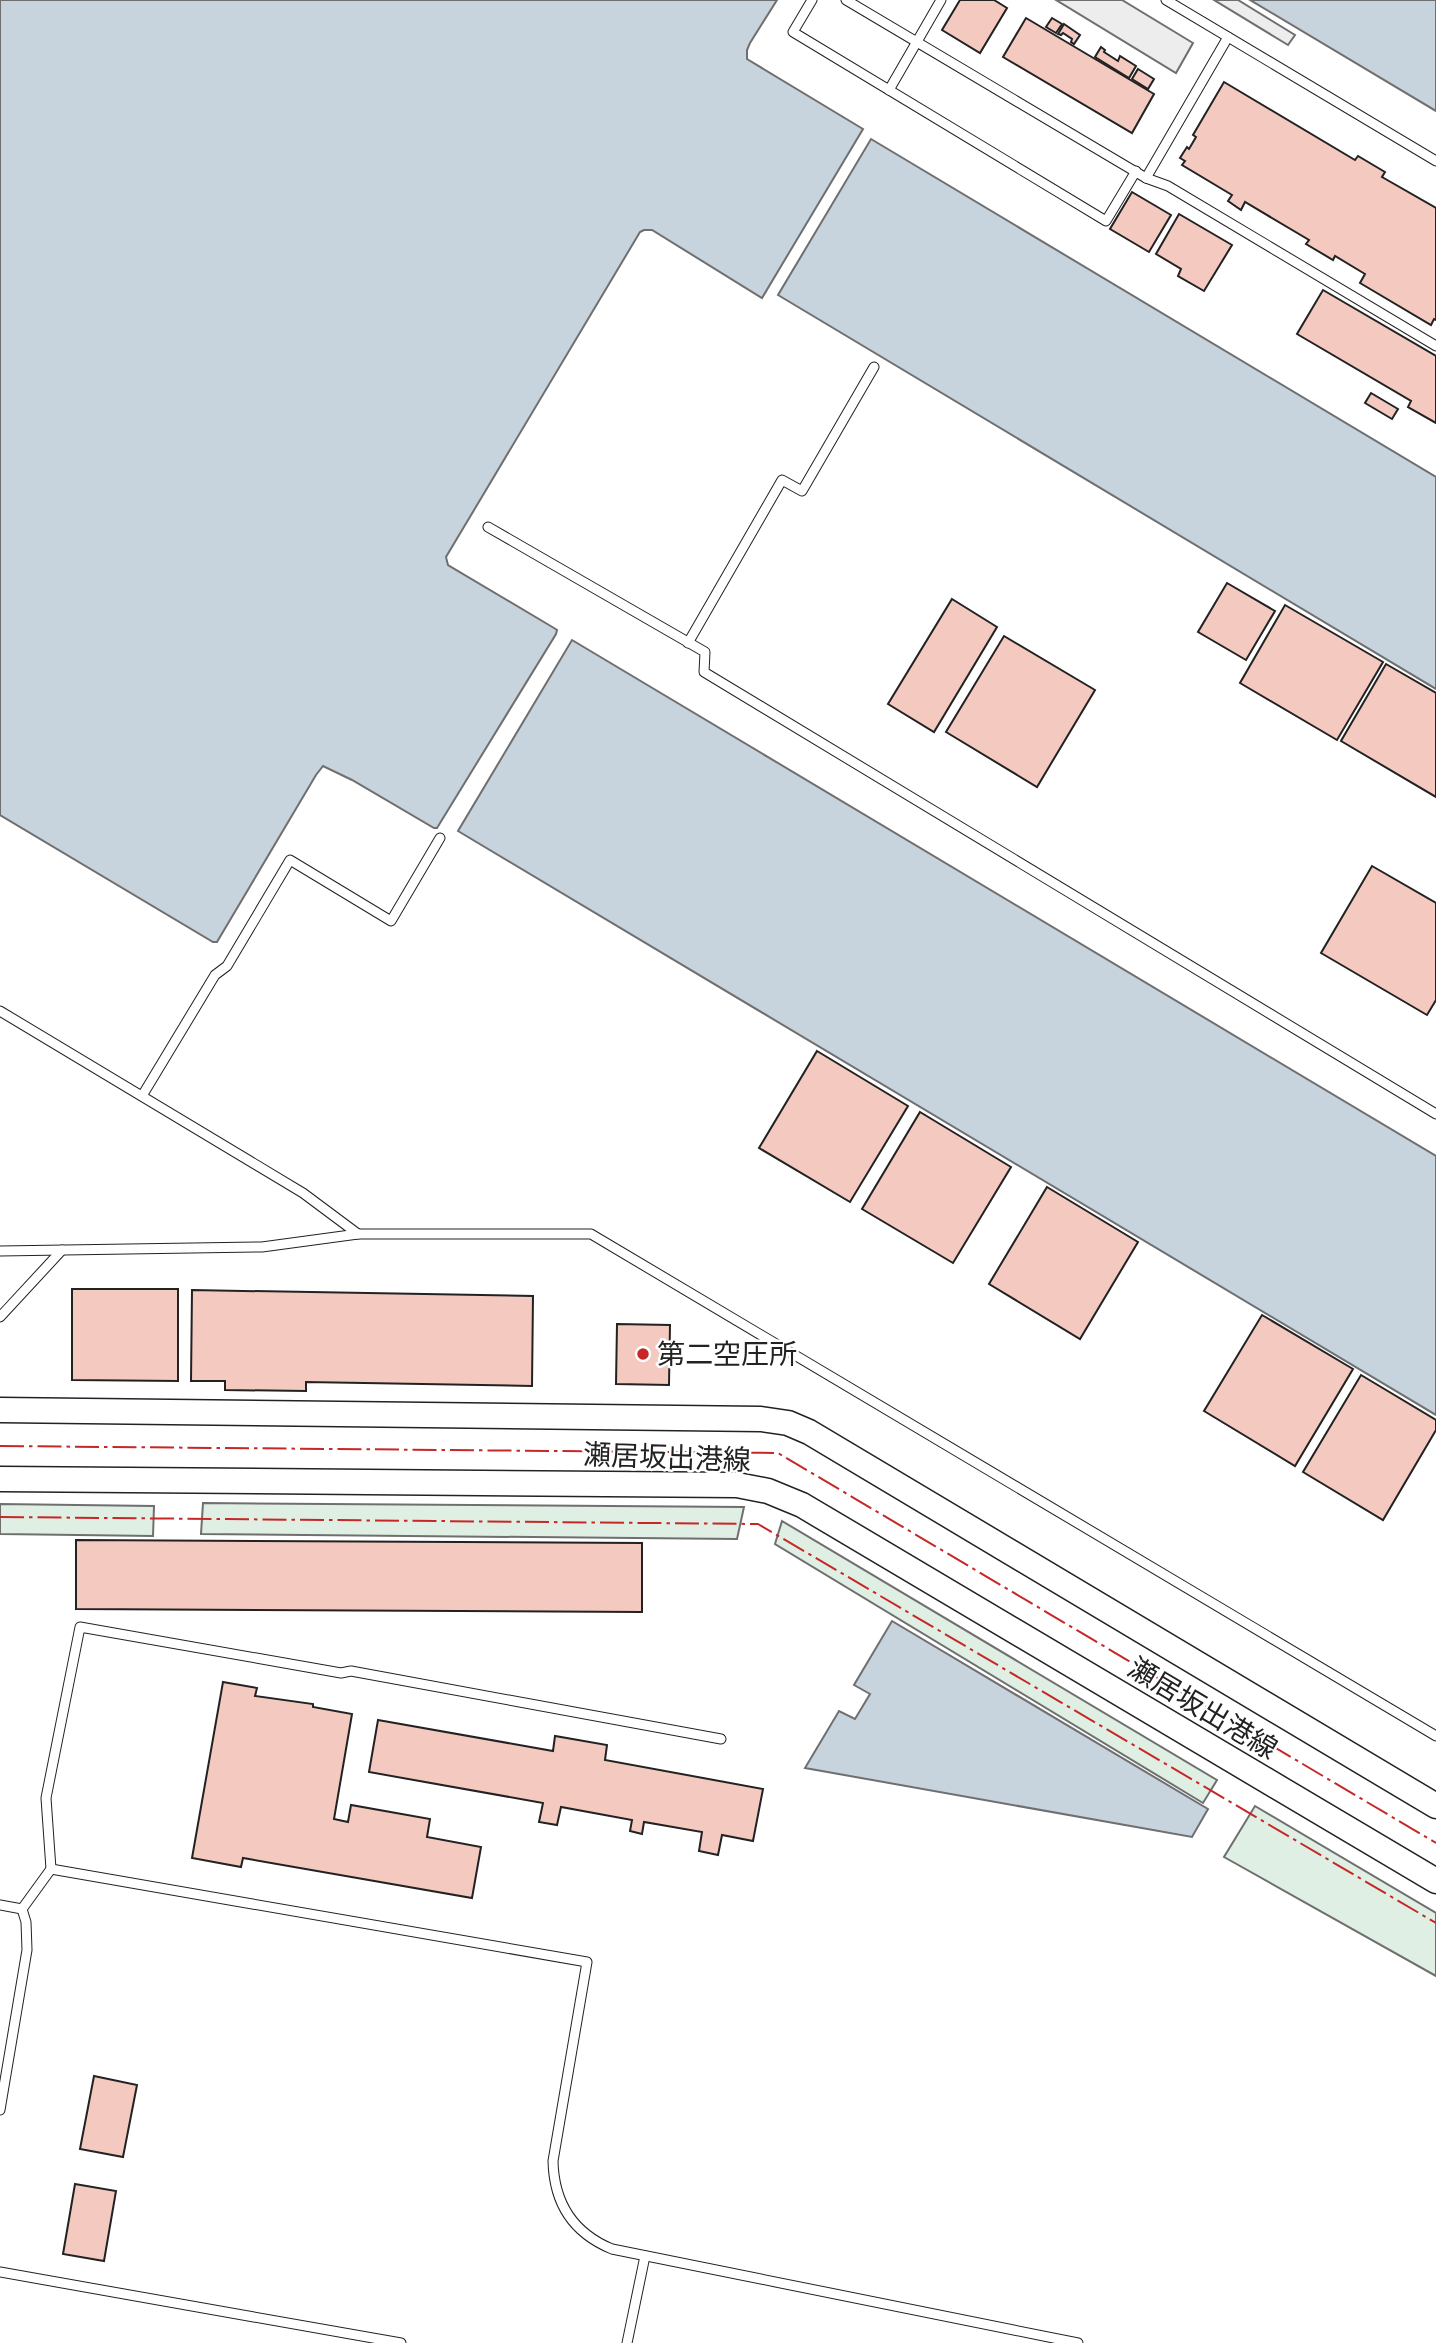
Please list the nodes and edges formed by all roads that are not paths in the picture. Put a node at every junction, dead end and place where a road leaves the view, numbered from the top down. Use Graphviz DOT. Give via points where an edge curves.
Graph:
graph roads {
  1 [pos="812,0"];
  2 [pos="846,0"];
  3 [pos="942,0"];
  4 [pos="1166,0"];
  5 [pos="1228,37"];
  6 [pos="917,43"];
  7 [pos="889,90"];
  8 [pos="1436,161"];
  9 [pos="1136,172"];
  10 [pos="1146,178"];
  11 [pos="1436,345"];
  12 [pos="874,367"];
  13 [pos="488,527"];
  14 [pos="688,643"];
  15 [pos="440,838"];
  16 [pos="0,1011"];
  17 [pos="142,1096"];
  18 [pos="1436,1114"];
  19 [pos="358,1234"];
  20 [pos="62,1250"];
  21 [pos="0,1251"];
  22 [pos="0,1317"];
  23 [pos="0,1410"];
  24 [pos="0,1479"];
  25 [pos="1436,1736"];
  26 [pos="721,1739"];
  27 [pos="1436,1805"];
  28 [pos="51,1869"];
  29 [pos="1436,1881"];
  30 [pos="0,1905"];
  31 [pos="22,1909"];
  32 [pos="0,2110"];
  33 [pos="646,2256"];
  34 [pos="0,2272"];
  35 [pos="401,2343"];
  36 [pos="627,2343"];
  37 [pos="1078,2343"];
  1 -- 7 [label="lane" via="793,32"];
  2 -- 6 [label="lane"];
  3 -- 6 [label="lane"];
  4 -- 5 [label="lane"];
  5 -- 8 [label="lane"];
  5 -- 10 [label="lane"];
  6 -- 7 [label="lane"];
  6 -- 9 [label="lane"];
  7 -- 9 [label="lane" via="1106,221"];
  9 -- 10 [label="lane"];
  10 -- 11 [label="lane" via="1168,186"];
  12 -- 14 [label="lane" via="802,491 782,480"];
  13 -- 14 [label="lane"];
  14 -- 18 [label="lane" via="705,652 704,672"];
  15 -- 17 [label="lane" via="391,921 290,860"];
  16 -- 17 [label="lane"];
  17 -- 19 [label="lane" via="303,1193"];
  19 -- 20 [label="lane" via="262,1247"];
  19 -- 25 [label="lane" via="591,1234"];
  20 -- 21 [label="lane"];
  20 -- 22 [label="lane"];
  23 -- 27 [label="main road, 瀬居坂出港線" via="761,1419 788,1423"];
  24 -- 29 [label="main road, 瀬居坂出港線" via="737,1485 768,1491 814,1512"];
  26 -- 28 [label="lane" via="80,1627 46,1798"];
  28 -- 31 [label="lane"];
  28 -- 33 [label="lane" via="587,1962 553,2161 554,2182 579,2231 612,2249"];
  30 -- 31 [label="lane"];
  31 -- 32 [label="lane" via="27,1950"];
  33 -- 36 [label="lane"];
  33 -- 37 [label="lane"];
  34 -- 35 [label="lane"];
}
